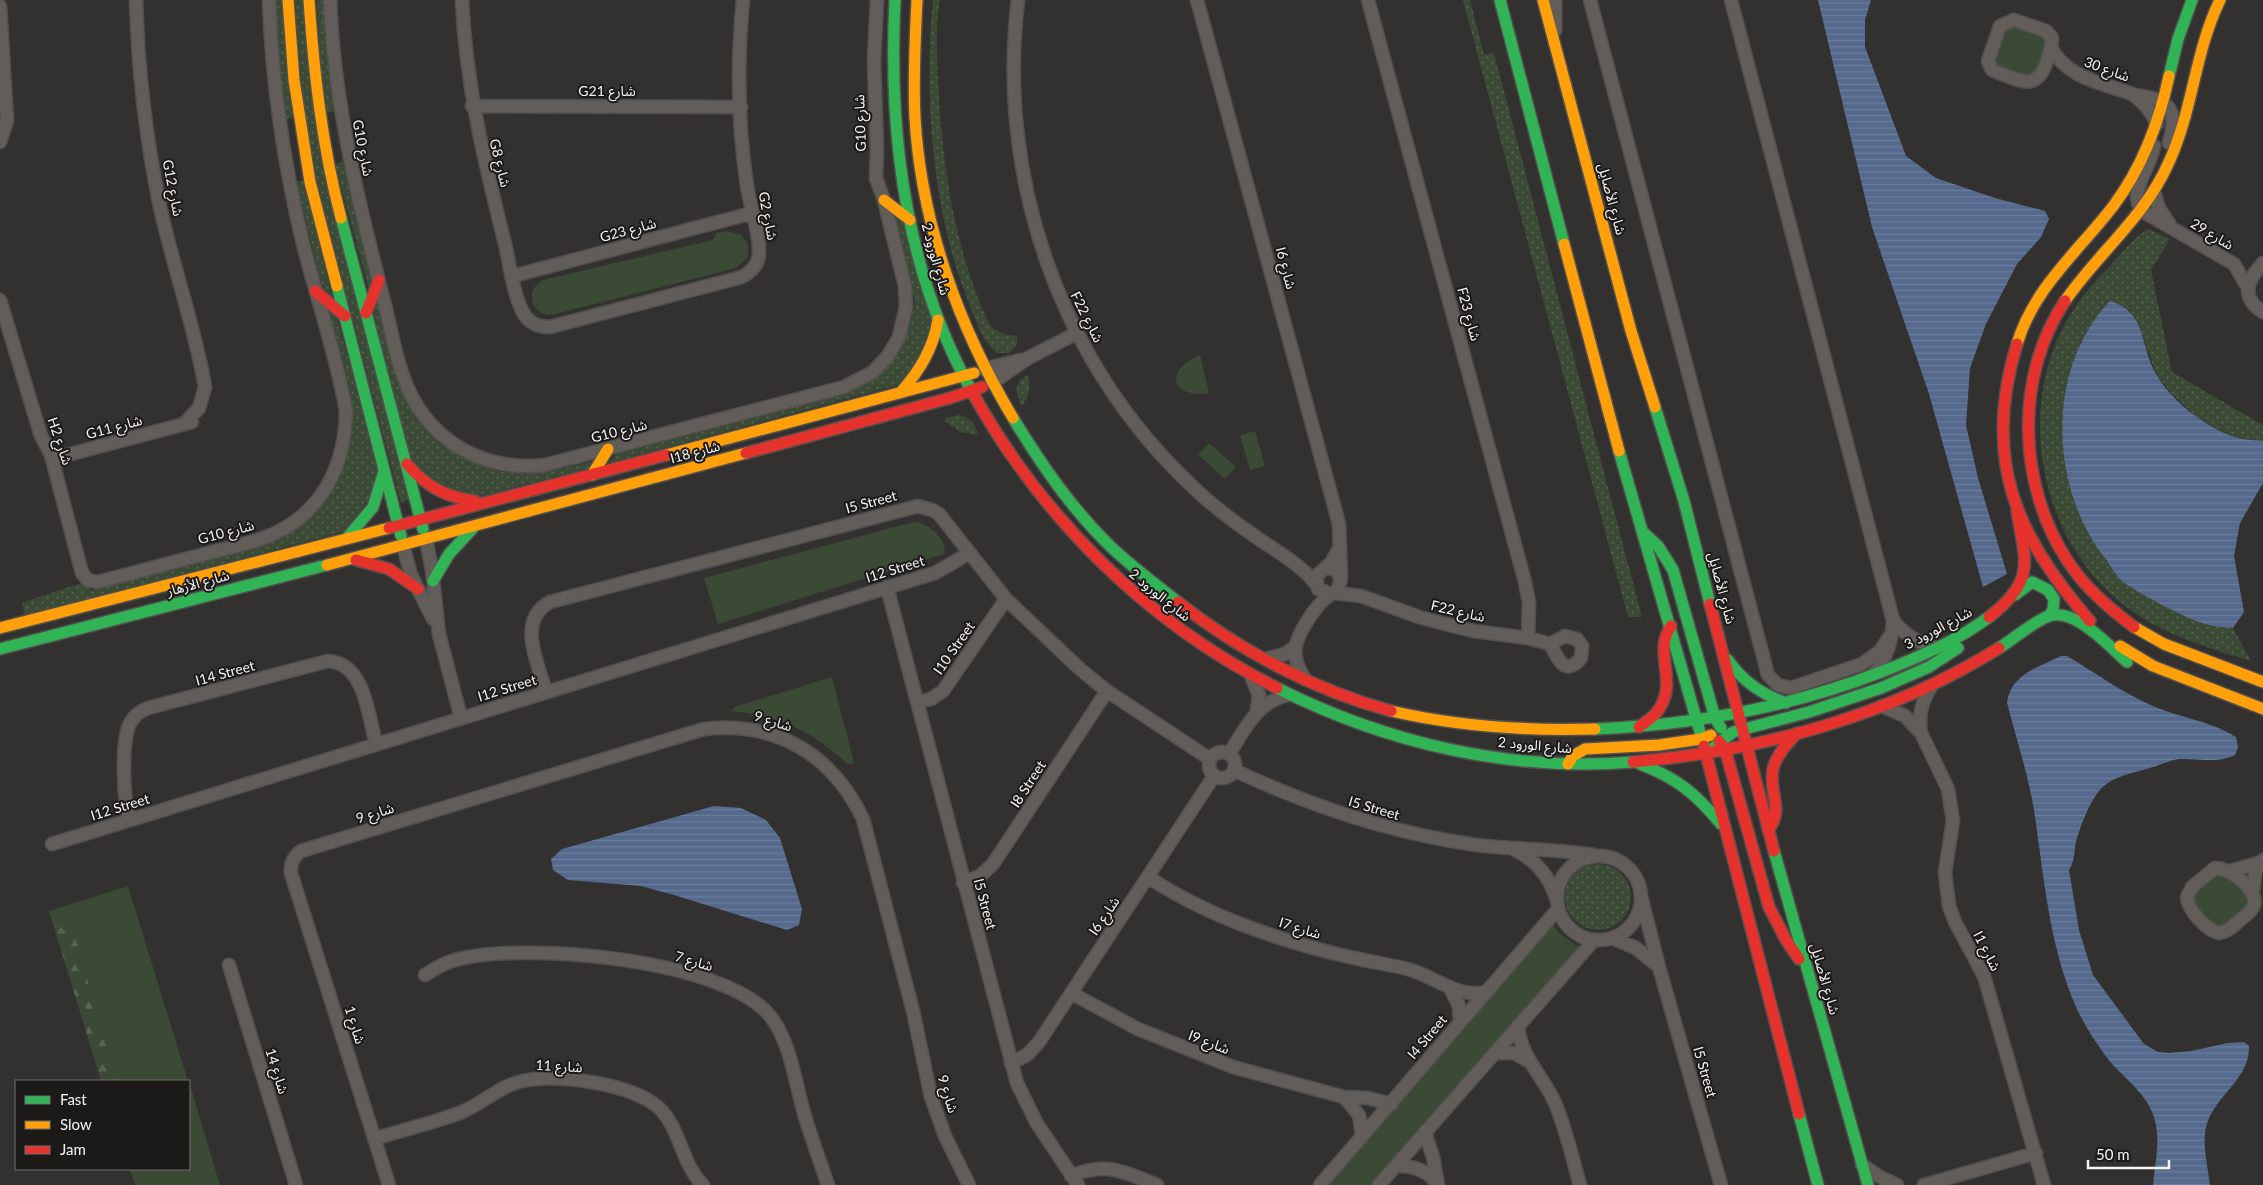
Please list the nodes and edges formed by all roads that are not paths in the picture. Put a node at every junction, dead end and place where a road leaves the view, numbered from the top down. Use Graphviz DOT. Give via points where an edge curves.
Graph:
graph roads {
  1 [pos="136,0"];
  2 [pos="269,0"];
  3 [pos="288,0"];
  4 [pos="309,0"];
  5 [pos="330,0"];
  6 [pos="462,0"];
  7 [pos="743,0"];
  8 [pos="877,0"];
  9 [pos="895,0"];
  10 [pos="917,0"];
  11 [pos="1018,0"];
  12 [pos="1197,0"];
  13 [pos="1368,0"];
  14 [pos="1500,0"];
  15 [pos="1543,0"];
  16 [pos="1555,0"];
  17 [pos="1590,0"];
  18 [pos="1731,0"];
  19 [pos="2192,0"];
  20 [pos="2220,0"];
  21 [pos="0,6"];
  22 [pos="1555,41"];
  23 [pos="2051,47"];
  24 [pos="2071,72"];
  25 [pos="2040,77"];
  26 [pos="2132,94"];
  27 [pos="2164,102"];
  28 [pos="472,106"];
  29 [pos="741,107"];
  30 [pos="2156,128"];
  31 [pos="0,142"];
  32 [pos="2163,175"];
  33 [pos="2154,192"];
  34 [pos="884,200"];
  35 [pos="2142,211"];
  36 [pos="752,213"];
  37 [pos="910,220"];
  38 [pos="2174,228"];
  39 [pos="919,261"];
  40 [pos="2262,263"];
  41 [pos="2234,264"];
  42 [pos="512,276"];
  43 [pos="379,280"];
  44 [pos="2248,288"];
  45 [pos="316,291"];
  46 [pos="0,300"];
  47 [pos="2263,312"];
  48 [pos="366,313"];
  49 [pos="345,316"];
  50 [pos="938,319"];
  51 [pos="535,325"];
  52 [pos="1077,334"];
  53 [pos="1028,358"];
  54 [pos="974,372"];
  55 [pos="982,387"];
  56 [pos="901,392"];
  57 [pos="184,424"];
  58 [pos="608,449"];
  59 [pos="52,459"];
  60 [pos="405,461"];
  61 [pos="384,468"];
  62 [pos="2006,472"];
  63 [pos="592,475"];
  64 [pos="538,488"];
  65 [pos="483,502"];
  66 [pos="2017,511"];
  67 [pos="2042,514"];
  68 [pos="473,527"];
  69 [pos="423,529"];
  70 [pos="1644,533"];
  71 [pos="401,535"];
  72 [pos="347,538"];
  73 [pos="1341,545"];
  74 [pos="968,554"];
  75 [pos="348,559"];
  76 [pos="1297,564"];
  77 [pos="1324,568"];
  78 [pos="286,576"];
  79 [pos="1341,577"];
  80 [pos="433,581"];
  81 [pos="98,582"];
  82 [pos="1316,584"];
  83 [pos="887,588"];
  84 [pos="418,589"];
  85 [pos="1332,593"];
  86 [pos="1361,596"];
  87 [pos="1006,599"];
  88 [pos="1314,610"];
  89 [pos="1989,617"];
  90 [pos="2045,619"];
  91 [pos="1893,620"];
  92 [pos="1671,626"];
  93 [pos="0,628"];
  94 [pos="1892,633"];
  95 [pos="439,634"];
  96 [pos="1528,638"];
  97 [pos="1550,644"];
  98 [pos="1295,647"];
  99 [pos="1938,648"];
  100 [pos="0,649"];
  101 [pos="1723,652"];
  102 [pos="1265,659"];
  103 [pos="1874,674"];
  104 [pos="2170,675"];
  105 [pos="1251,676"];
  106 [pos="1304,679"];
  107 [pos="2263,682"];
  108 [pos="1932,685"];
  109 [pos="1107,691"];
  110 [pos="546,692"];
  111 [pos="1289,696"];
  112 [pos="917,702"];
  113 [pos="1786,702"];
  114 [pos="1882,706"];
  115 [pos="2263,709"];
  116 [pos="1257,710"];
  117 [pos="1738,712"];
  118 [pos="461,718"];
  119 [pos="1715,718"];
  120 [pos="1699,722"];
  121 [pos="1638,728"];
  122 [pos="1742,729"];
  123 [pos="1797,733"];
  124 [pos="1921,733"];
  125 [pos="1721,738"];
  126 [pos="1701,739"];
  127 [pos="376,744"];
  128 [pos="1746,745"];
  129 [pos="1229,754"];
  130 [pos="1706,754"];
  131 [pos="1210,759"];
  132 [pos="1632,761"];
  133 [pos="1568,764"];
  134 [pos="1234,770"];
  135 [pos="1214,776"];
  136 [pos="130,820"];
  137 [pos="1725,830"];
  138 [pos="1768,830"];
  139 [pos="52,844"];
  140 [pos="1513,849"];
  141 [pos="1593,856"];
  142 [pos="2262,861"];
  143 [pos="2230,871"];
  144 [pos="291,874"];
  145 [pos="1148,877"];
  146 [pos="963,883"];
  147 [pos="2252,892"];
  148 [pos="1641,896"];
  149 [pos="1557,903"];
  150 [pos="1612,938"];
  151 [pos="1594,940"];
  152 [pos="229,965"];
  153 [pos="1659,967"];
  154 [pos="1806,967"];
  155 [pos="425,975"];
  156 [pos="1450,988"];
  157 [pos="1486,992"];
  158 [pos="1071,994"];
  159 [pos="1460,1022"];
  160 [pos="1518,1026"];
  161 [pos="1494,1054"];
  162 [pos="1530,1062"];
  163 [pos="1011,1063"];
  164 [pos="1344,1097"];
  165 [pos="1391,1104"];
  166 [pos="1425,1132"];
  167 [pos="1362,1135"];
  168 [pos="374,1139"];
  169 [pos="2036,1153"];
  170 [pos="1862,1165"];
  171 [pos="1396,1166"];
  172 [pos="1075,1180"];
  173 [pos="1437,1183"];
  174 [pos="296,1185"];
  175 [pos="389,1185"];
  176 [pos="703,1185"];
  177 [pos="828,1185"];
  178 [pos="969,1185"];
  179 [pos="1157,1185"];
  180 [pos="1320,1185"];
  181 [pos="1379,1185"];
  182 [pos="1580,1185"];
  183 [pos="1721,1185"];
  184 [pos="1818,1185"];
  185 [pos="1868,1185"];
  186 [pos="1897,1185"];
  187 [pos="1924,1185"];
  188 [pos="2044,1185"];
  1 -- 57 [label="street, G12 شارع" via="140,78 150,152 164,224 203,377 210,393 210,402 200,418"];
  2 -- 45 [label="street, G10 شارع" via="284,156"];
  3 -- 49 [label="street" via="304,152"];
  4 -- 48 [label="street" via="315,83 327,155"];
  5 -- 43 [label="street, G10 شارع" via="336,82 344,132"];
  6 -- 28 [label="street, G8 شارع"];
  7 -- 29 [label="street, G2 شارع"];
  8 -- 34 [label="street, G10 شارع" via="874,62 876,178"];
  9 -- 37 [label="street, شارع الورود 2" via="893,107"];
  10 -- 54 [label="street, شارع الورود 2" via="914,89 921,176 936,247"];
  11 -- 52 [label="street, F22 شارع" via="1015,76 1022,171 1039,240"];
  12 -- 73 [label="street, I6 شارع" via="1336,514"];
  13 -- 96 [label="street, F23 شارع" via="1524,582 1529,603"];
  14 -- 70 [label="street" via="1610,419"];
  15 -- 22 [label="street, شارع الأصايل"];
  16 -- 22 [label="street"];
  17 -- 94 [label="street" via="1768,675 1778,685 1791,688 1862,664 1880,651"];
  18 -- 91 [label="street"];
  19 -- 27 [label="street" via="2175,46"];
  20 -- 32 [label="street" via="2202,45 2187,115"];
  21 -- 31 [label="street" via="7,121"];
  22 -- 101 [label="street, شارع الأصايل" via="1631,331 1684,501"];
  23 -- 24 [label="street, شارع 30" via="2061,64"];
  23 -- 25 [label="street"];
  23 -- 25 [label="street, شارع 30" via="2052,38 2046,31 2014,20 2004,22 1997,30 1988,61 1992,70 2023,82"];
  24 -- 25 [label="street, شارع 30"];
  24 -- 26 [label="street, شارع 30"];
  26 -- 27 [label="street, شارع 30"];
  26 -- 30 [label="street, شارع 30" via="2147,107"];
  27 -- 30 [label="street"];
  27 -- 32 [label="street" via="2175,121"];
  28 -- 29 [label="street, G21 شارع"];
  28 -- 42 [label="street, G8 شارع"];
  29 -- 36 [label="street, G2 شارع"];
  30 -- 35 [label="street" via="2151,162 2136,193 2135,199"];
  30 -- 62 [label="street" via="2132,178 2061,264 2026,320 2014,350 2003,404 2002,444"];
  32 -- 33 [label="street"];
  33 -- 35 [label="street"];
  33 -- 38 [label="street, شارع 29" via="2163,216"];
  34 -- 37 [label="street"];
  34 -- 58 [label="street, G10 شارع" via="905,286 906,307 899,338 877,368 844,387"];
  35 -- 38 [label="street, شارع 29"];
  35 -- 67 [label="street" via="2063,303 2040,353 2032,386 2028,438 2034,489"];
  36 -- 42 [label="street, G23 شارع"];
  36 -- 51 [label="street, G2 شارع" via="759,252 755,266 742,277 555,326"];
  37 -- 39 [label="street, شارع الورود 2"];
  38 -- 41 [label="street, شارع 29"];
  39 -- 50 [label="street, شارع الورود 2"];
  39 -- 54 [label="street" via="932,279 952,330"];
  40 -- 41 [label="street, شارع 29"];
  40 -- 44 [label="street, شارع 29"];
  41 -- 44 [label="street, شارع 29"];
  42 -- 51 [label="street, G8 شارع" via="522,310"];
  43 -- 48 [label="street"];
  43 -- 58 [label="street, G10 شارع" via="412,398 433,427 457,447 490,462 527,467 545,466"];
  44 -- 47 [label="street, شارع 29" via="2251,303"];
  45 -- 49 [label="street"];
  45 -- 81 [label="street, G10 شارع" via="346,410 342,456 320,497 296,520 272,535"];
  46 -- 59 [label="street, H2 شارع" via="41,436"];
  48 -- 60 [label="street"];
  49 -- 61 [label="street"];
  50 -- 54 [label="street, شارع الورود 2"];
  50 -- 56 [label="street" via="928,359"];
  52 -- 53 [label="street"];
  52 -- 76 [label="street, F22 شارع" via="1117,398 1175,468 1233,521"];
  53 -- 54 [label="street"];
  53 -- 55 [label="street"];
  54 -- 55 [label="street, شارع الورود 2"];
  54 -- 55 [label="street, شارع الورود 2"];
  54 -- 56 [label="street, I18 شارع"];
  55 -- 68 [label="street, I18 شارع"];
  55 -- 102 [label="street, شارع الورود 2" via="1002,404 1051,478 1103,539 1194,616"];
  55 -- 105 [label="street, شارع الورود 2" via="984,414 1029,482 1076,540 1162,618"];
  56 -- 63 [label="street, I18 شارع"];
  57 -- 59 [label="street, G11 شارع"];
  58 -- 63 [label="street"];
  59 -- 81 [label="street, H2 شارع" via="82,573 88,580"];
  60 -- 65 [label="street" via="420,480 435,491 455,499"];
  60 -- 69 [label="street"];
  61 -- 71 [label="street"];
  61 -- 72 [label="street" via="373,507"];
  62 -- 66 [label="street"];
  62 -- 67 [label="street" via="2020,471 2028,494"];
  63 -- 64 [label="street, I18 شارع"];
  64 -- 65 [label="street, I18 شارع"];
  64 -- 69 [label="street" via="512,504"];
  65 -- 69 [label="street, I18 شارع"];
  66 -- 89 [label="street, شارع الورود 3" via="2027,559 2026,570 2016,589"];
  66 -- 104 [label="street" via="2031,544 2071,603 2125,650"];
  67 -- 107 [label="street" via="2069,564 2088,587 2135,628 2164,644"];
  68 -- 69 [label="street, I18 شارع"];
  68 -- 80 [label="street" via="449,554"];
  69 -- 71 [label="street, I18 شارع"];
  69 -- 71 [label="street, I18 شارع"];
  69 -- 80 [label="street"];
  70 -- 92 [label="street"];
  70 -- 119 [label="street" via="1658,546 1673,570"];
  71 -- 72 [label="street, شارع الأزهار"];
  71 -- 75 [label="street, شارع الأزهار"];
  71 -- 78 [label="street" via="326,557"];
  71 -- 84 [label="street"];
  72 -- 93 [label="street, شارع الأزهار"];
  73 -- 77 [label="street"];
  73 -- 79 [label="street, I6 شارع"];
  74 -- 83 [label="street, I12 Street" via="935,573"];
  74 -- 87 [label="street, I5 Street"];
  74 -- 110 [label="street, I5 Street" via="939,514 925,508 910,507 550,602 535,614 530,632"];
  75 -- 78 [label="street, شارع الأزهار"];
  75 -- 84 [label="street" via="391,568"];
  76 -- 77 [label="street, F22 شارع"];
  76 -- 82 [label="street, F22 شارع"];
  77 -- 79 [label="street" via="1335,569"];
  77 -- 82 [label="street" via="1316,576"];
  78 -- 100 [label="street, شارع الأزهار"];
  79 -- 85 [label="street" via="1340,586"];
  79 -- 86 [label="street, F22 شارع"];
  80 -- 95 [label="street"];
  82 -- 85 [label="street" via="1322,592"];
  82 -- 88 [label="street"];
  83 -- 110 [label="street, I12 Street"];
  83 -- 112 [label="street, I5 Street"];
  84 -- 95 [label="street"];
  85 -- 86 [label="street, F22 شارع"];
  85 -- 88 [label="street"];
  86 -- 96 [label="street, F22 شارع" via="1446,624"];
  87 -- 109 [label="street, I5 Street"];
  87 -- 112 [label="street, I10 Street" via="943,691 931,699"];
  88 -- 98 [label="street"];
  89 -- 90 [label="street" via="2032,582 2044,586 2052,595 2055,606"];
  89 -- 99 [label="street, شارع الورود 3"];
  89 -- 122 [label="street" via="1946,657 1906,678 1832,705"];
  90 -- 104 [label="street" via="2075,627 2127,662"];
  90 -- 108 [label="street" via="1980,660"];
  91 -- 94 [label="street"];
  91 -- 99 [label="street" via="1917,642"];
  92 -- 120 [label="street"];
  92 -- 121 [label="street" via="1664,633 1662,642 1669,675 1666,698 1655,716"];
  94 -- 103 [label="street" via="1887,654"];
  95 -- 118 [label="street"];
  96 -- 97 [label="street, F22 شارع"];
  98 -- 102 [label="street" via="1278,657"];
  98 -- 106 [label="street" via="1297,664"];
  99 -- 103 [label="street, شارع الورود 3"];
  101 -- 113 [label="street" via="1742,678 1754,688"];
  101 -- 117 [label="street, شارع الأصايل"];
  102 -- 106 [label="street, شارع الورود 2"];
  103 -- 113 [label="street, شارع الورود 3"];
  104 -- 115 [label="street" via="2241,698"];
  105 -- 111 [label="street, شارع الورود 2"];
  105 -- 116 [label="street" via="1259,695"];
  106 -- 121 [label="street, شارع الورود 2" via="1378,706 1444,720 1563,730"];
  108 -- 114 [label="street"];
  108 -- 124 [label="street, I1 شارع" via="1920,713"];
  109 -- 131 [label="street, I5 Street"];
  109 -- 146 [label="street, I8 Street" via="993,864 980,876"];
  110 -- 118 [label="street, I12 Street"];
  111 -- 116 [label="street" via="1275,699"];
  111 -- 133 [label="street, شارع الورود 2" via="1350,721 1436,747"];
  112 -- 146 [label="street, I5 Street"];
  113 -- 117 [label="street, شارع الورود 2"];
  114 -- 123 [label="street"];
  114 -- 124 [label="street, I1 شارع" via="1905,716"];
  116 -- 129 [label="street"];
  117 -- 119 [label="street, شارع الورود 2"];
  117 -- 122 [label="street, شارع الأصايل"];
  117 -- 125 [label="street"];
  118 -- 127 [label="street, I12 Street"];
  119 -- 120 [label="street, شارع الورود 2"];
  119 -- 125 [label="street"];
  120 -- 121 [label="street, شارع الورود 2"];
  120 -- 125 [label="street"];
  120 -- 126 [label="street"];
  122 -- 125 [label="street"];
  122 -- 128 [label="street, شارع الأصايل"];
  123 -- 128 [label="street"];
  123 -- 138 [label="street" via="1782,751 1773,770 1778,814"];
  124 -- 169 [label="street, I1 شارع" via="1942,774 1951,805 1945,872 1949,906 1984,976"];
  125 -- 126 [label="street"];
  125 -- 128 [label="street"];
  125 -- 130 [label="street"];
  125 -- 154 [label="street" via="1769,907 1786,940"];
  126 -- 130 [label="street"];
  126 -- 133 [label="street" via="1585,749 1573,756"];
  127 -- 136 [label="street, I12 Street"];
  127 -- 136 [label="street, I14 Street" via="356,676 347,666 335,662 328,661 148,708 135,716 128,729 123,785"];
  128 -- 138 [label="street, شارع الأصايل"];
  129 -- 131 [label="street" via="1219,752"];
  129 -- 134 [label="street" via="1234,760"];
  130 -- 132 [label="street, شارع الورود 2"];
  130 -- 137 [label="street"];
  131 -- 135 [label="street" via="1208,766"];
  132 -- 133 [label="street, شارع الورود 2"];
  132 -- 137 [label="street" via="1681,782"];
  134 -- 135 [label="street" via="1225,778"];
  134 -- 140 [label="street, I5 Street" via="1312,804 1367,823 1439,839"];
  135 -- 145 [label="street, I6 شارع"];
  136 -- 139 [label="street, I12 Street"];
  137 -- 184 [label="street"];
  138 -- 154 [label="street, شارع الأصايل"];
  140 -- 141 [label="street, I5 Street" via="1548,849"];
  140 -- 149 [label="street, I5 Street" via="1540,868"];
  141 -- 148 [label="street" via="1613,858 1626,865 1636,876"];
  141 -- 149 [label="street" via="1579,860 1567,870 1559,883"];
  142 -- 143 [label="street"];
  142 -- 147 [label="street" via="2255,873"];
  143 -- 147 [label="street"];
  143 -- 147 [label="street" via="2215,868 2189,891 2187,897 2190,908 2211,930 2224,932 2249,913 2255,903"];
  144 -- 168 [label="street, شارع 1"];
  144 -- 178 [label="street, شارع 9" via="292,860 301,851 704,729 739,727 782,737 806,751 834,774 846,787 863,819 913,1011 931,1097 945,1136"];
  145 -- 156 [label="street, I7 شارع" via="1189,901 1257,930 1312,948 1407,969"];
  145 -- 158 [label="street, I6 شارع"];
  146 -- 163 [label="street, I5 Street"];
  148 -- 150 [label="street" via="1640,907 1630,926"];
  148 -- 153 [label="street, I5 Street"];
  149 -- 151 [label="street" via="1568,927"];
  149 -- 157 [label="street, I4 Street"];
  150 -- 151 [label="street"];
  150 -- 153 [label="street" via="1640,951"];
  151 -- 160 [label="street"];
  152 -- 174 [label="street, شارع 14"];
  153 -- 183 [label="street, I5 Street"];
  154 -- 170 [label="street, شارع الأصايل"];
  155 -- 177 [label="street, شارع 7" via="457,959 570,954 654,966 741,993 764,1009 780,1032"];
  156 -- 157 [label="street, I7 شارع" via="1469,994"];
  156 -- 159 [label="street" via="1459,1006"];
  157 -- 159 [label="street, I4 Street"];
  158 -- 163 [label="street, I6 شارع" via="1033,1049"];
  158 -- 164 [label="street, I9 شارع" via="1138,1028 1207,1057 1264,1077"];
  159 -- 165 [label="street, I4 Street"];
  160 -- 161 [label="street"];
  160 -- 162 [label="street" via="1520,1043"];
  161 -- 162 [label="street" via="1514,1054"];
  161 -- 166 [label="street"];
  162 -- 182 [label="street" via="1555,1102"];
  163 -- 172 [label="street, I5 Street" via="1028,1110"];
  164 -- 165 [label="street, I9 شارع" via="1368,1098"];
  164 -- 167 [label="street" via="1359,1115"];
  165 -- 167 [label="street, I4 Street"];
  166 -- 171 [label="street"];
  166 -- 173 [label="street"];
  167 -- 180 [label="street, I4 Street"];
  168 -- 175 [label="street, شارع 1"];
  168 -- 176 [label="street, شارع 11" via="461,1112 520,1082 542,1078 566,1080 624,1090 656,1106 672,1124 692,1169"];
  169 -- 187 [label="street"];
  169 -- 188 [label="street, I1 شارع"];
  170 -- 185 [label="street, شارع الأصايل"];
  170 -- 186 [label="street"];
  171 -- 173 [label="street" via="1423,1170"];
  171 -- 181 [label="street"];
  172 -- 179 [label="street" via="1094,1168 1111,1168"];
}
